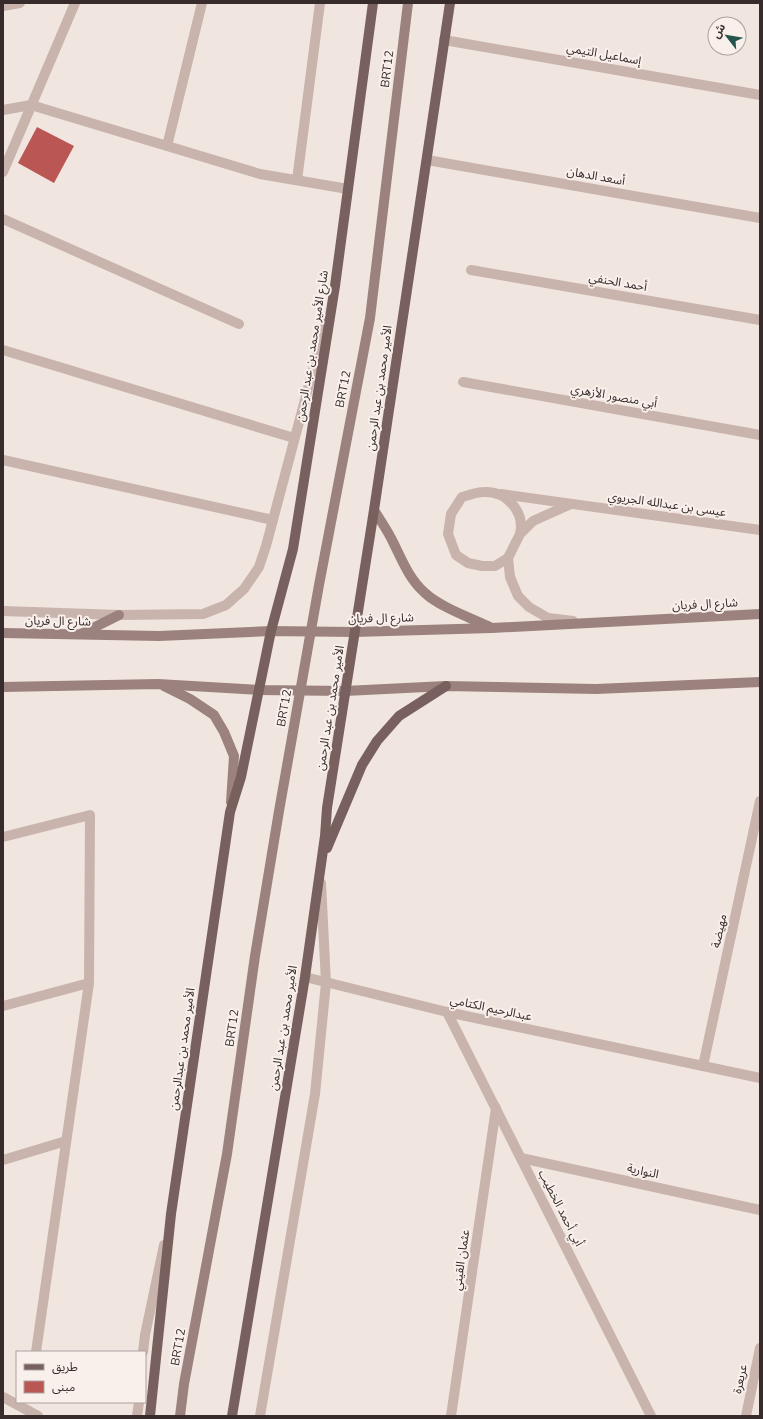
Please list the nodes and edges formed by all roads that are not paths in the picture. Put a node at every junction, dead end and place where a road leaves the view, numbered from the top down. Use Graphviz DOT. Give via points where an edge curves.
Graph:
graph roads {
  1 [pos="20,3"];
  2 [pos="75,3"];
  3 [pos="202,3"];
  4 [pos="320,3"];
  5 [pos="373,3"];
  6 [pos="408,3"];
  7 [pos="450,3"];
  8 [pos="3,6"];
  9 [pos="444,40"];
  10 [pos="760,95"];
  11 [pos="31,105"];
  12 [pos="3,110"];
  13 [pos="167,146"];
  14 [pos="427,160"];
  15 [pos="3,172"];
  16 [pos="297,180"];
  17 [pos="348,189"];
  18 [pos="760,218"];
  19 [pos="3,219"];
  20 [pos="471,270"];
  21 [pos="335,286"];
  22 [pos="760,320"];
  23 [pos="239,324"];
  24 [pos="3,350"];
  25 [pos="463,382"];
  26 [pos="760,435"];
  27 [pos="294,438"];
  28 [pos="3,460"];
  29 [pos="497,493"];
  30 [pos="571,504"];
  31 [pos="374,510"];
  32 [pos="273,520"];
  33 [pos="760,530"];
  34 [pos="520,534"];
  35 [pos="508,558"];
  36 [pos="3,611"];
  37 [pos="760,614"];
  38 [pos="119,615"];
  39 [pos="587,623"];
  40 [pos="492,628"];
  41 [pos="271,631"];
  42 [pos="311,631"];
  43 [pos="354,632"];
  44 [pos="3,633"];
  45 [pos="80,635"];
  46 [pos="760,682"];
  47 [pos="158,684"];
  48 [pos="446,686"];
  49 [pos="3,687"];
  50 [pos="259,690"];
  51 [pos="300,690"];
  52 [pos="345,691"];
  53 [pos="760,801"];
  54 [pos="230,812"];
  55 [pos="3,837"];
  56 [pos="321,867"];
  57 [pos="305,977"];
  58 [pos="90,983"];
  59 [pos="326,983"];
  60 [pos="3,1006"];
  61 [pos="447,1012"];
  62 [pos="703,1066"];
  63 [pos="760,1078"];
  64 [pos="496,1108"];
  65 [pos="66,1141"];
  66 [pos="521,1158"];
  67 [pos="3,1160"];
  68 [pos="760,1210"];
  69 [pos="171,1214"];
  70 [pos="760,1349"];
  71 [pos="36,1351"];
  72 [pos="143,1351"];
  73 [pos="3,1397"];
  74 [pos="16,1402"];
  75 [pos="138,1403"];
  76 [pos="28,1406"];
  77 [pos="38,1416"];
  78 [pos="137,1416"];
  79 [pos="150,1416"];
  80 [pos="180,1416"];
  81 [pos="232,1416"];
  82 [pos="260,1416"];
  83 [pos="451,1416"];
  84 [pos="651,1416"];
  85 [pos="746,1416"];
  1 -- 8 [label="street"];
  2 -- 11 [label="street"];
  3 -- 13 [label="street"];
  4 -- 16 [label="street"];
  5 -- 17 [label="main road, شارع الأمير محمد بن عبد الرحمن"];
  6 -- 42 [label="main road, BRT12" via="370,318"];
  7 -- 9 [label="main road, الأمير محمد بن عبد الرحمن"];
  9 -- 10 [label="street, إسماعيل التيمي"];
  9 -- 14 [label="main road, الأمير محمد بن عبد الرحمن"];
  11 -- 12 [label="street"];
  11 -- 13 [label="street"];
  11 -- 15 [label="street"];
  13 -- 16 [label="street" via="260,174"];
  14 -- 18 [label="street, أسعد الدهان"];
  14 -- 31 [label="main road, الأمير محمد بن عبد الرحمن"];
  16 -- 17 [label="street"];
  17 -- 21 [label="main road, شارع الأمير محمد بن عبد الرحمن"];
  19 -- 23 [label="street"];
  20 -- 22 [label="street, أحمد الحنفي"];
  21 -- 27 [label="street"];
  21 -- 41 [label="main road, شارع الأمير محمد بن عبد الرحمن" via="293,549"];
  24 -- 27 [label="street"];
  25 -- 26 [label="street, أبي منصور الأزهري"];
  27 -- 32 [label="street"];
  28 -- 32 [label="street"];
  29 -- 30 [label="street, عيسى بن عبدالله الجريوي"];
  29 -- 34 [label="street" via="516,509 521,520"];
  29 -- 35 [label="street" via="484,492 462,497 452,514 448,534 456,555 468,563 495,566"];
  30 -- 33 [label="street, عيسى بن عبدالله الجريوي"];
  30 -- 34 [label="street" via="533,521"];
  31 -- 40 [label="main road" via="412,580 426,594"];
  31 -- 43 [label="main road, الأمير محمد بن عبد الرحمن"];
  32 -- 38 [label="street" via="259,567 244,589 226,605 203,614"];
  34 -- 35 [label="street"];
  35 -- 39 [label="street" via="510,577 518,596 529,607 548,618"];
  36 -- 38 [label="street"];
  37 -- 39 [label="main road, شارع ال فريان"];
  38 -- 45 [label="main road"];
  39 -- 40 [label="main road, شارع ال فريان"];
  40 -- 43 [label="main road, شارع ال فريان"];
  41 -- 42 [label="main road, شارع ال فريان"];
  41 -- 45 [label="main road, شارع ال فريان" via="159,636"];
  41 -- 50 [label="main road, شارع الأمير محمد بن عبد الرحمن"];
  42 -- 43 [label="main road, شارع ال فريان"];
  42 -- 51 [label="main road, BRT12"];
  43 -- 52 [label="main road, الأمير محمد بن عبد الرحمن"];
  44 -- 45 [label="main road, شارع ال فريان"];
  46 -- 48 [label="main road" via="596,689"];
  47 -- 49 [label="main road"];
  47 -- 50 [label="main road"];
  47 -- 54 [label="main road" via="190,699 214,715 224,732 234,756"];
  48 -- 52 [label="main road"];
  48 -- 56 [label="main road" via="399,716 377,741 362,765"];
  50 -- 51 [label="main road"];
  50 -- 54 [label="main road, الأمير محمد بن عبدالرحمن" via="241,777"];
  51 -- 52 [label="main road"];
  51 -- 80 [label="main road, BRT12" via="255,956 227,1154"];
  52 -- 56 [label="main road, الأمير محمد بن عبد الرحمن" via="327,808"];
  53 -- 62 [label="street, مهيضة"];
  54 -- 69 [label="main road, الأمير محمد بن عبدالرحمن"];
  55 -- 58 [label="street" via="90,815"];
  56 -- 57 [label="main road, الأمير محمد بن عبد الرحمن"];
  56 -- 59 [label="street"];
  57 -- 59 [label="street"];
  57 -- 81 [label="main road, الأمير محمد بن عبد الرحمن"];
  58 -- 60 [label="street"];
  58 -- 65 [label="street"];
  59 -- 61 [label="street, عبدالرحيم الكتامي"];
  59 -- 82 [label="street" via="315,1094"];
  61 -- 62 [label="street, عبدالرحيم الكتامي"];
  61 -- 64 [label="street, أبي أحمد الخطيب"];
  62 -- 63 [label="street, عبدالرحيم الكتامي"];
  64 -- 66 [label="street, أبي أحمد الخطيب"];
  64 -- 83 [label="street, عثمان القيني"];
  65 -- 67 [label="street"];
  65 -- 71 [label="street"];
  66 -- 68 [label="street, النوارية"];
  66 -- 84 [label="street, أبي أحمد الخطيب"];
  69 -- 72 [label="street"];
  69 -- 79 [label="main road, الأمير محمد بن عبدالرحمن"];
  70 -- 85 [label="street, عريعرة"];
  73 -- 74 [label="street"];
  75 -- 78 [label="street"];
  76 -- 77 [label="street"];
}
